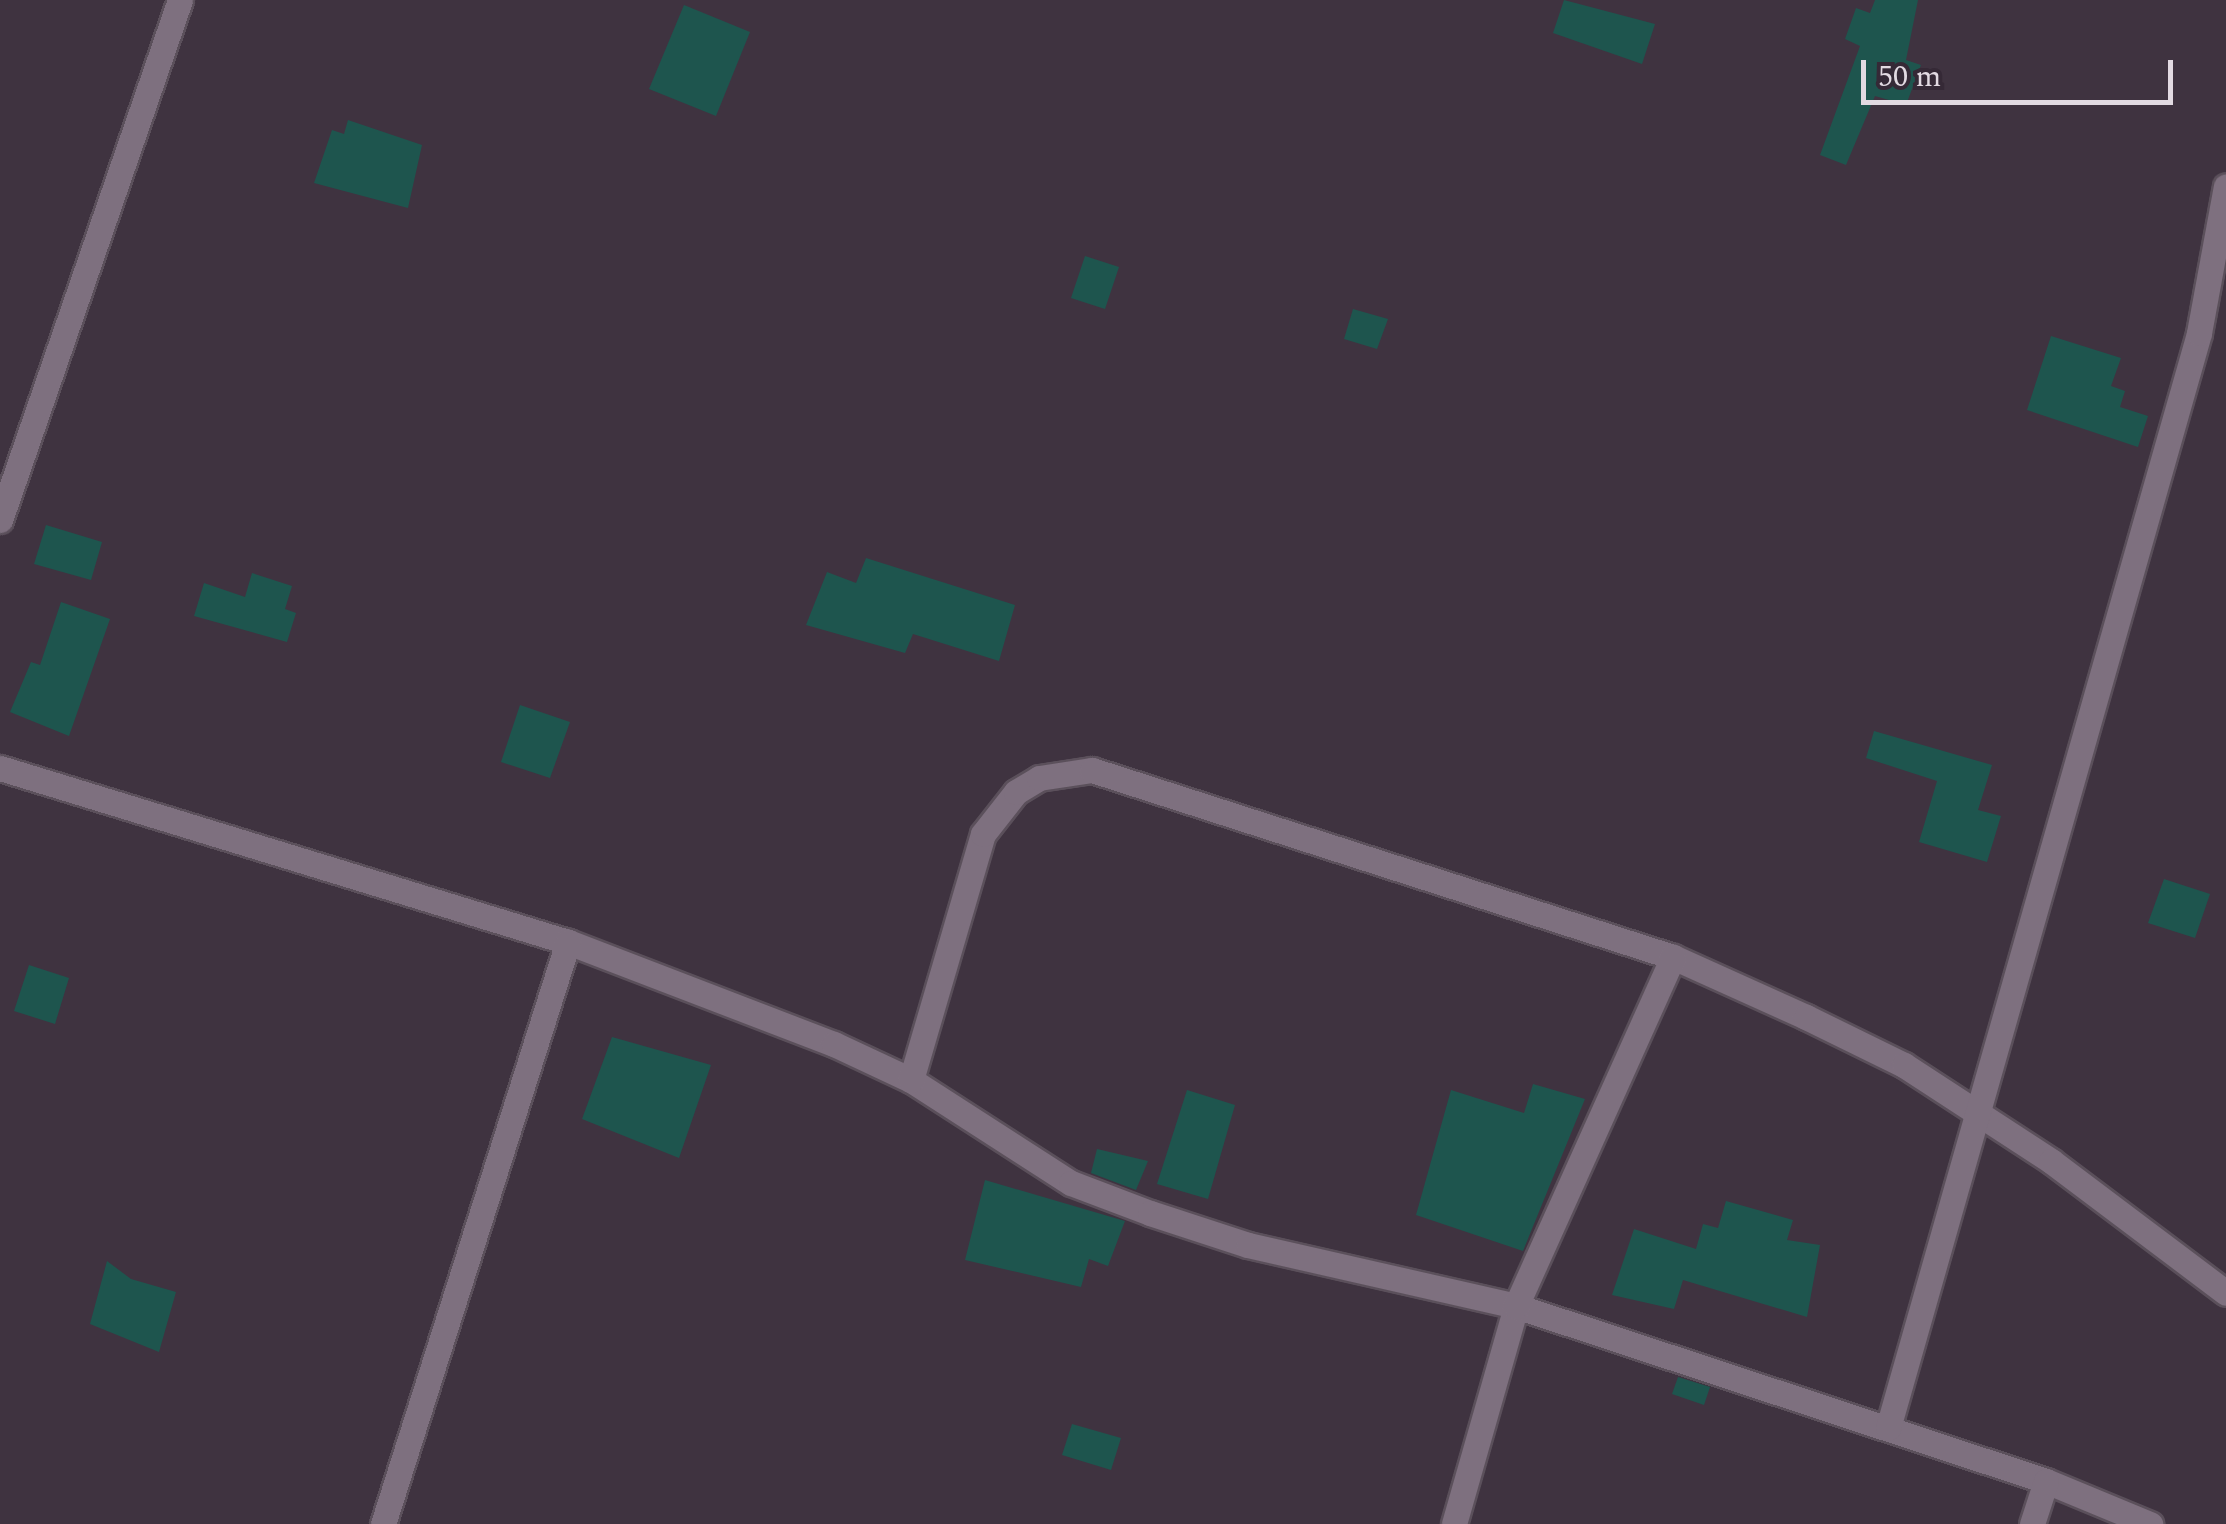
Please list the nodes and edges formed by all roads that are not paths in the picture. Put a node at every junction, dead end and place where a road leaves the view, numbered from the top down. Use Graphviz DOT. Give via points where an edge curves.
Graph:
graph roads {
  1 [pos="180,0"];
  2 [pos="2226,186"];
  3 [pos="0,520"];
  4 [pos="0,768"];
  5 [pos="568,942"];
  6 [pos="1673,956"];
  7 [pos="911,1080"];
  8 [pos="1978,1114"];
  9 [pos="2226,1294"];
  10 [pos="1516,1306"];
  11 [pos="1888,1428"];
  12 [pos="2046,1481"];
  13 [pos="384,1524"];
  14 [pos="1454,1524"];
  15 [pos="2032,1524"];
  16 [pos="2150,1524"];
  1 -- 3 [label="street"];
  2 -- 8 [label="street" via="2198,333"];
  4 -- 5 [label="street"];
  5 -- 7 [label="street"];
  5 -- 13 [label="street"];
  6 -- 7 [label="street" via="1118,777 1065,771 1016,792 983,834"];
  6 -- 8 [label="street" via="1904,1066"];
  6 -- 10 [label="street"];
  7 -- 10 [label="street" via="1071,1183 1118,1201 1248,1245"];
  8 -- 9 [label="street"];
  8 -- 11 [label="street"];
  10 -- 11 [label="street"];
  10 -- 14 [label="street"];
  11 -- 12 [label="street"];
  12 -- 15 [label="street"];
  12 -- 16 [label="street"];
}
